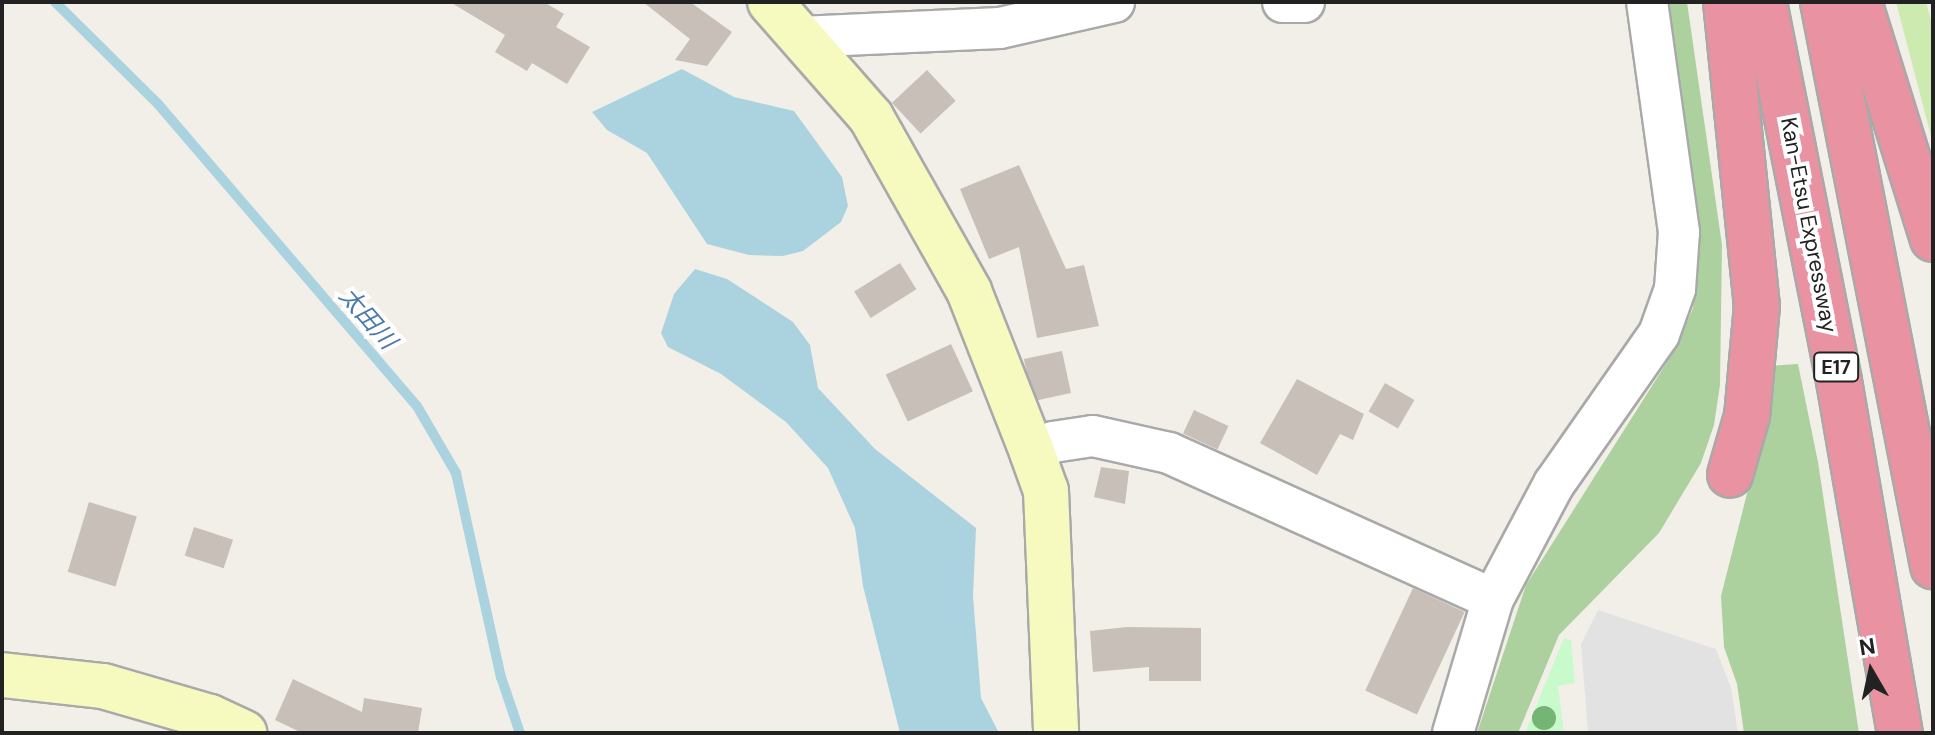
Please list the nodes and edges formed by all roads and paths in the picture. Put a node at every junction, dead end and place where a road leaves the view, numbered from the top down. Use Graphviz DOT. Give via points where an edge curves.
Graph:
graph roads {
  1 [pos="770,2"];
  2 [pos="1114,2"];
  3 [pos="1283,2"];
  4 [pos="1304,2"];
  5 [pos="1647,2"];
  6 [pos="1726,2"];
  7 [pos="1764,2"];
  8 [pos="1823,2"];
  9 [pos="1859,2"];
  10 [pos="800,37"];
  11 [pos="1933,239"];
  12 [pos="1032,452"];
  13 [pos="1730,475"];
  14 [pos="1933,566"];
  15 [pos="1493,599"];
  16 [pos="2,675"];
  17 [pos="245,733"];
  18 [pos="1056,733"];
  19 [pos="1453,733"];
  20 [pos="1900,733"];
  1 -- 10 [label="main road"];
  2 -- 10 [label="street" via="1000,28"];
  3 -- 4 [label="street"];
  5 -- 15 [label="street" via="1679,232 1675,289 1659,334 1554,484"];
  6 -- 13 [label="highway" via="1757,305 1747,416"];
  7 -- 20 [label="highway, Kan-Etsu Expressway / E17" via="1839,381"];
  8 -- 14 [label="highway, E17"];
  9 -- 11 [label="highway"];
  10 -- 12 [label="main road" via="871,117 969,291"];
  12 -- 15 [label="street" via="1053,442 1093,436 1169,453"];
  12 -- 18 [label="main road" via="1046,491"];
  15 -- 19 [label="street"];
  16 -- 17 [label="main road" via="103,686 210,717"];
}
